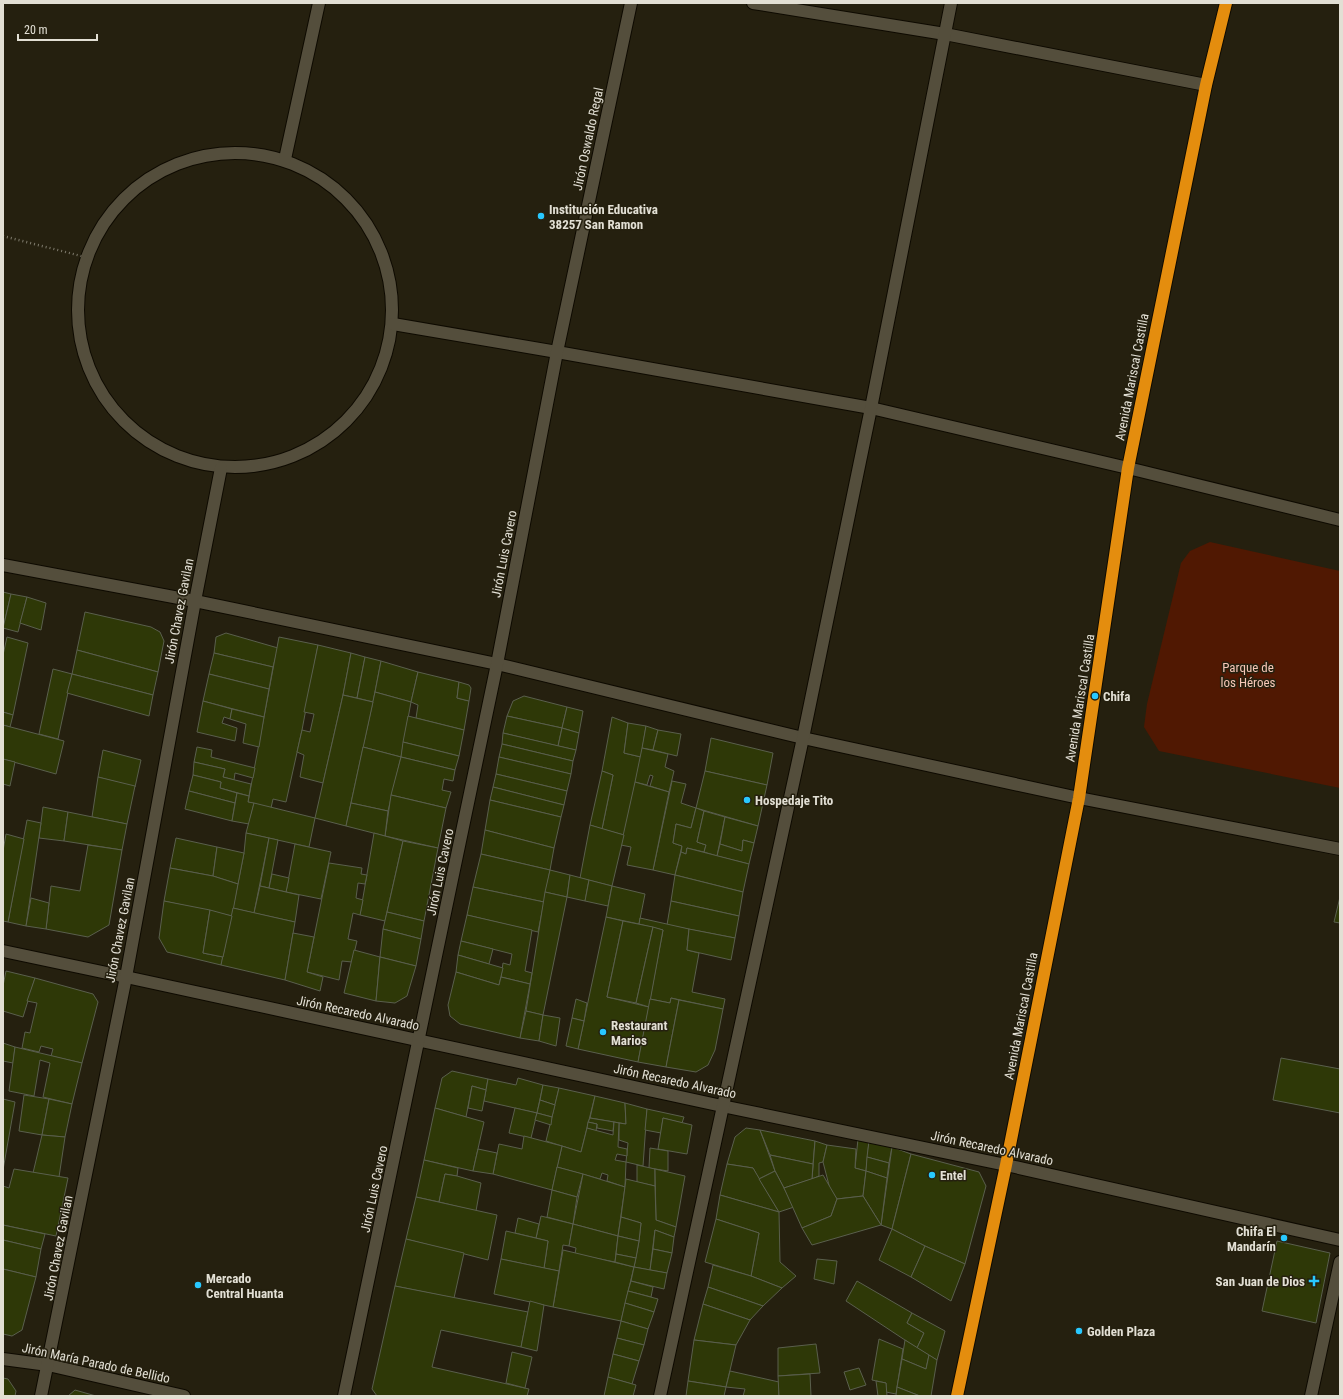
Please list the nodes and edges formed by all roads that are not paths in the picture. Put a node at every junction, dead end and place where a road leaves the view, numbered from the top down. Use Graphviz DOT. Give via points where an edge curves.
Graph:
graph roads {
  1 [pos="319,3"];
  2 [pos="631,3"];
  3 [pos="753,3"];
  4 [pos="951,3"];
  5 [pos="1226,3"];
  6 [pos="945,34"];
  7 [pos="1206,85"];
  8 [pos="285,159"];
  9 [pos="393,324"];
  10 [pos="557,352"];
  11 [pos="871,408"];
  12 [pos="222,468"];
  13 [pos="1128,468"];
  14 [pos="1340,520"];
  15 [pos="3,565"];
  16 [pos="195,601"];
  17 [pos="497,664"];
  18 [pos="802,738"];
  19 [pos="1079,798"];
  20 [pos="1340,849"];
  21 [pos="3,951"];
  22 [pos="126,977"];
  23 [pos="419,1041"];
  24 [pos="722,1106"];
  25 [pos="1006,1165"];
  26 [pos="1340,1240"];
  27 [pos="1340,1262"];
  28 [pos="3,1359"];
  29 [pos="48,1365"];
  30 [pos="41,1396"];
  31 [pos="184,1396"];
  32 [pos="344,1396"];
  33 [pos="660,1396"];
  34 [pos="957,1396"];
  35 [pos="1311,1396"];
  1 -- 8 [label="street"];
  2 -- 10 [label="street, Jirón Oswaldo Regal"];
  3 -- 6 [label="street"];
  4 -- 6 [label="street"];
  5 -- 7 [label="highway, Avenida Mariscal Castilla"];
  6 -- 7 [label="street"];
  6 -- 11 [label="street"];
  7 -- 13 [label="highway, Avenida Mariscal Castilla"];
  8 -- 9 [label="street" via="332,184 368,223 389,272"];
  8 -- 12 [label="street" via="224,151 164,167 116,204 84,257 76,314 88,370 120,418 166,452"];
  9 -- 10 [label="street"];
  9 -- 12 [label="street" via="384,365 365,401 337,432 302,454 262,466"];
  10 -- 11 [label="street"];
  10 -- 17 [label="street, Jirón Luis Cavero"];
  11 -- 13 [label="street"];
  11 -- 18 [label="street"];
  12 -- 16 [label="street, Jirón Chavez Gavilan"];
  13 -- 14 [label="street"];
  13 -- 19 [label="highway, Avenida Mariscal Castilla"];
  15 -- 16 [label="street"];
  16 -- 17 [label="street"];
  16 -- 22 [label="street, Jirón Chavez Gavilan"];
  17 -- 18 [label="street"];
  17 -- 23 [label="street, Jirón Luis Cavero"];
  18 -- 19 [label="street"];
  18 -- 24 [label="street"];
  19 -- 20 [label="street"];
  19 -- 25 [label="highway, Avenida Mariscal Castilla"];
  21 -- 22 [label="street, Jirón Recaredo Alvarado"];
  22 -- 23 [label="street, Jirón Recaredo Alvarado"];
  22 -- 29 [label="street, Jirón Chavez Gavilan"];
  23 -- 24 [label="street, Jirón Recaredo Alvarado"];
  23 -- 32 [label="street, Jirón Luis Cavero"];
  24 -- 25 [label="street, Jirón Recaredo Alvarado"];
  24 -- 33 [label="street"];
  25 -- 26 [label="street, Jirón Recaredo Alvarado"];
  25 -- 34 [label="highway, Avenida Mariscal Castilla"];
  27 -- 35 [label="street"];
  28 -- 29 [label="street, Jirón María Parado de Bellido"];
  29 -- 30 [label="street, Jirón Chavez Gavilan"];
  29 -- 31 [label="street, Jirón María Parado de Bellido"];
}
